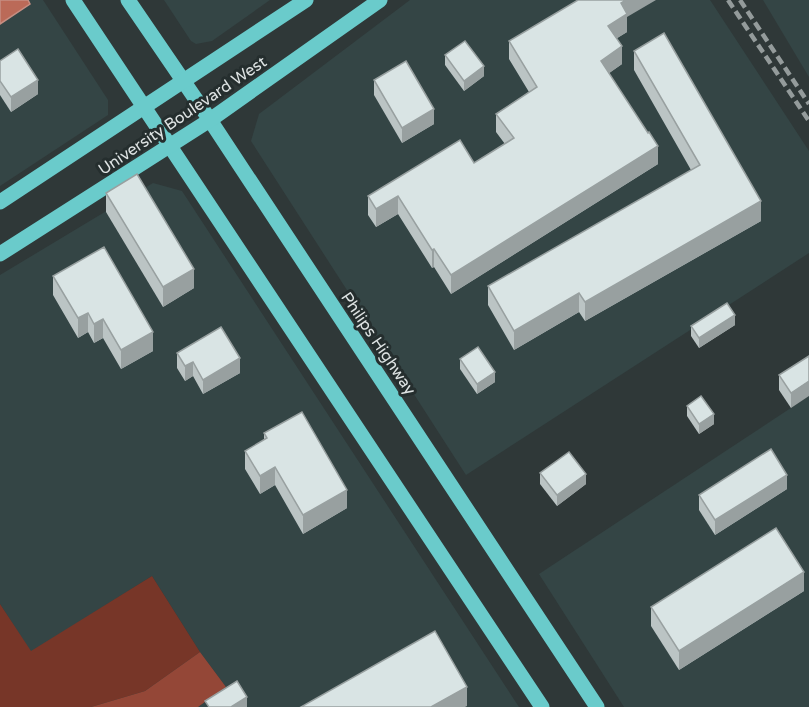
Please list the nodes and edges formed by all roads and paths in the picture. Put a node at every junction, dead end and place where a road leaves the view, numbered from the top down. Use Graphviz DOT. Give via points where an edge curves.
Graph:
graph roads {
  1 [pos="73,0"];
  2 [pos="128,0"];
  3 [pos="306,0"];
  4 [pos="380,0"];
  5 [pos="183,82"];
  6 [pos="145,107"];
  7 [pos="210,120"];
  8 [pos="170,146"];
  9 [pos="0,202"];
  10 [pos="0,254"];
  11 [pos="542,707"];
  12 [pos="597,707"];
  1 -- 6 [label="main road"];
  2 -- 5 [label="main road, Philips Highway"];
  3 -- 5 [label="main road, University Boulevard West"];
  4 -- 7 [label="main road, University Boulevard West"];
  5 -- 6 [label="main road, University Boulevard West"];
  5 -- 7 [label="main road, Philips Highway"];
  6 -- 8 [label="main road"];
  6 -- 9 [label="main road, University Boulevard West"];
  7 -- 8 [label="main road, University Boulevard West"];
  7 -- 12 [label="main road, Philips Highway"];
  8 -- 10 [label="main road, University Boulevard West"];
  8 -- 11 [label="main road"];
}
